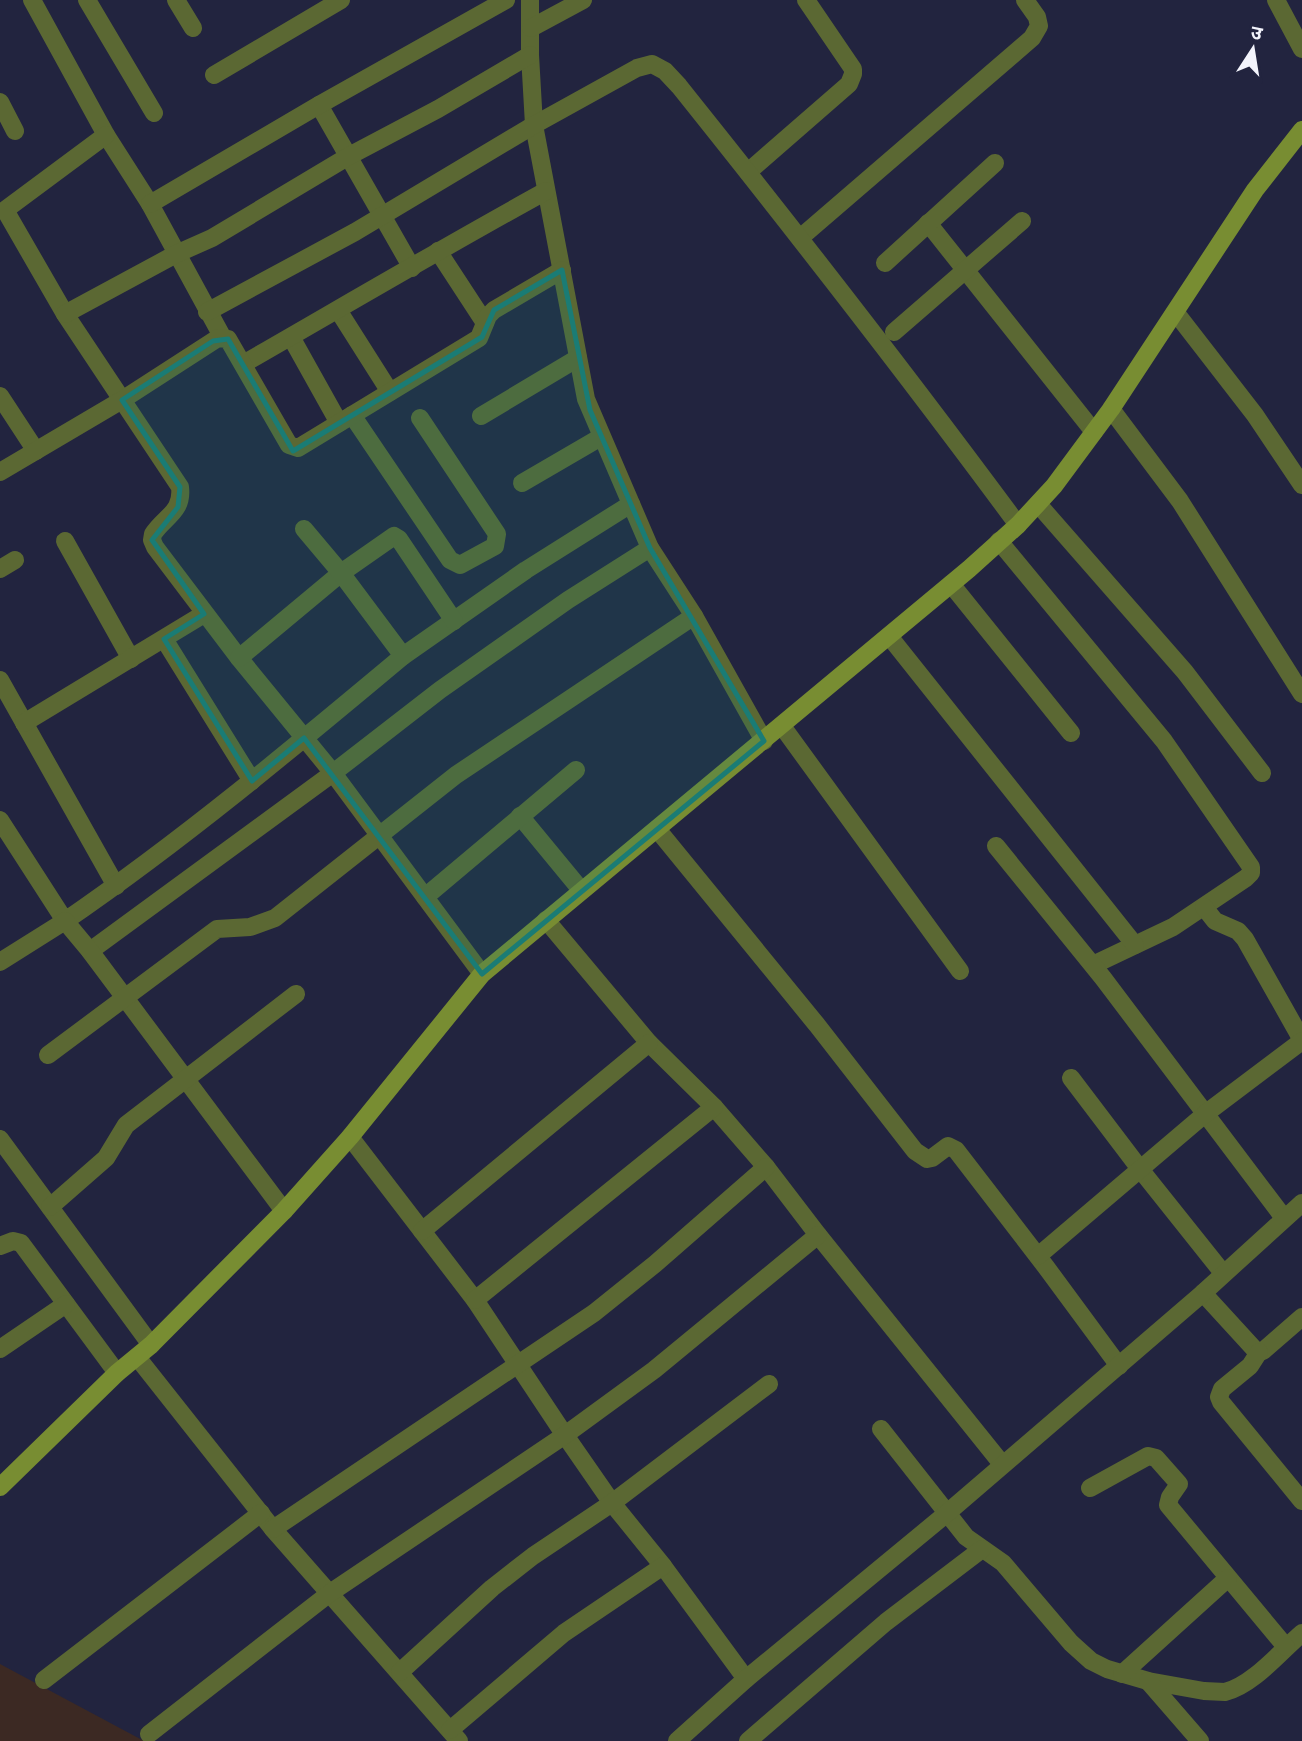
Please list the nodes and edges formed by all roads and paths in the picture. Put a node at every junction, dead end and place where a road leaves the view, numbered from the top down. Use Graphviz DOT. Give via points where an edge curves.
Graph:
graph roads {
  1 [pos="32,0"];
  2 [pos="87,0"];
  3 [pos="176,0"];
  4 [pos="341,0"];
  5 [pos="506,0"];
  6 [pos="530,0"];
  7 [pos="583,0"];
  8 [pos="806,0"];
  9 [pos="1025,0"];
  10 [pos="1276,0"];
  11 [pos="193,28"];
  12 [pos="531,28"];
  13 [pos="1302,49"];
  14 [pos="530,55"];
  15 [pos="214,75"];
  16 [pos="0,102"];
  17 [pos="319,105"];
  18 [pos="154,113"];
  19 [pos="534,125"];
  20 [pos="1302,130"];
  21 [pos="15,131"];
  22 [pos="106,135"];
  23 [pos="349,156"];
  24 [pos="995,163"];
  25 [pos="748,172"];
  26 [pos="546,191"];
  27 [pos="150,204"];
  28 [pos="3,211"];
  29 [pos="383,215"];
  30 [pos="1022,221"];
  31 [pos="928,223"];
  32 [pos="800,238"];
  33 [pos="438,251"];
  34 [pos="176,254"];
  35 [pos="885,263"];
  36 [pos="412,268"];
  37 [pos="562,270"];
  38 [pos="964,271"];
  39 [pos="338,310"];
  40 [pos="207,312"];
  41 [pos="1176,313"];
  42 [pos="65,314"];
  43 [pos="485,324"];
  44 [pos="894,332"];
  45 [pos="290,337"];
  46 [pos="223,338"];
  47 [pos="578,358"];
  48 [pos="243,364"];
  49 [pos="390,393"];
  50 [pos="0,396"];
  51 [pos="122,400"];
  52 [pos="1111,409"];
  53 [pos="481,416"];
  54 [pos="420,418"];
  55 [pos="345,419"];
  56 [pos="1094,432"];
  57 [pos="601,437"];
  58 [pos="36,451"];
  59 [pos="0,472"];
  60 [pos="522,483"];
  61 [pos="1302,485"];
  62 [pos="631,504"];
  63 [pos="1038,504"];
  64 [pos="1018,525"];
  65 [pos="304,529"];
  66 [pos="65,541"];
  67 [pos="999,541"];
  68 [pos="650,548"];
  69 [pos="341,573"];
  70 [pos="951,584"];
  71 [pos="204,614"];
  72 [pos="694,616"];
  73 [pos="454,621"];
  74 [pos="889,636"];
  75 [pos="164,639"];
  76 [pos="403,656"];
  77 [pos="131,659"];
  78 [pos="239,659"];
  79 [pos="0,680"];
  80 [pos="1302,694"];
  81 [pos="24,723"];
  82 [pos="782,726"];
  83 [pos="1071,733"];
  84 [pos="304,738"];
  85 [pos="764,741"];
  86 [pos="576,770"];
  87 [pos="1262,772"];
  88 [pos="333,773"];
  89 [pos="252,781"];
  90 [pos="520,816"];
  91 [pos="0,820"];
  92 [pos="657,829"];
  93 [pos="379,835"];
  94 [pos="996,846"];
  95 [pos="116,886"];
  96 [pos="581,890"];
  97 [pos="425,897"];
  98 [pos="1205,907"];
  99 [pos="546,920"];
  100 [pos="65,921"];
  101 [pos="1135,945"];
  102 [pos="90,951"];
  103 [pos="1,960"];
  104 [pos="1093,965"];
  105 [pos="960,971"];
  106 [pos="482,974"];
  107 [pos="296,995"];
  108 [pos="125,998"];
  109 [pos="1302,1040"];
  110 [pos="649,1044"];
  111 [pos="48,1055"];
  112 [pos="1072,1077"];
  113 [pos="184,1080"];
  114 [pos="714,1107"];
  115 [pos="1205,1114"];
  116 [pos="350,1137"];
  117 [pos="0,1139"];
  118 [pos="766,1167"];
  119 [pos="1140,1169"];
  120 [pos="1302,1203"];
  121 [pos="50,1207"];
  122 [pos="284,1211"];
  123 [pos="1284,1218"];
  124 [pos="422,1231"];
  125 [pos="818,1235"];
  126 [pos="0,1247"];
  127 [pos="1038,1256"];
  128 [pos="1223,1273"];
  129 [pos="1203,1293"];
  130 [pos="475,1300"];
  131 [pos="66,1304"];
  132 [pos="1302,1317"];
  133 [pos="151,1345"];
  134 [pos="0,1349"];
  135 [pos="1259,1352"];
  136 [pos="136,1357"];
  137 [pos="519,1364"];
  138 [pos="1119,1366"];
  139 [pos="117,1373"];
  140 [pos="769,1384"];
  141 [pos="881,1429"];
  142 [pos="565,1436"];
  143 [pos="1002,1464"];
  144 [pos="0,1487"];
  145 [pos="1090,1488"];
  146 [pos="1302,1501"];
  147 [pos="612,1503"];
  148 [pos="261,1513"];
  149 [pos="946,1514"];
  150 [pos="273,1529"];
  151 [pos="982,1549"];
  152 [pos="663,1566"];
  153 [pos="1228,1578"];
  154 [pos="330,1592"];
  155 [pos="1302,1633"];
  156 [pos="1286,1647"];
  157 [pos="400,1672"];
  158 [pos="1122,1674"];
  159 [pos="746,1679"];
  160 [pos="44,1680"];
  161 [pos="1148,1681"];
  162 [pos="149,1734"];
  163 [pos="455,1736"];
  164 [pos="677,1741"];
  165 [pos="748,1741"];
  166 [pos="1200,1741"];
  1 -- 22 [label="street"];
  2 -- 18 [label="street"];
  3 -- 11 [label="street"];
  4 -- 15 [label="street"];
  5 -- 17 [label="street"];
  6 -- 12 [label="street"];
  7 -- 12 [label="street"];
  8 -- 25 [label="street" via="853,75 849,84"];
  9 -- 32 [label="street" via="1039,26 1032,38"];
  10 -- 13 [label="street"];
  12 -- 14 [label="street"];
  14 -- 19 [label="street"];
  14 -- 23 [label="street"];
  16 -- 21 [label="street"];
  17 -- 23 [label="street"];
  17 -- 27 [label="street"];
  19 -- 25 [label="street" via="652,64 679,86"];
  19 -- 26 [label="street"];
  19 -- 29 [label="street"];
  20 -- 41 [label="street" via="1255,190"];
  22 -- 27 [label="street"];
  22 -- 28 [label="street"];
  23 -- 29 [label="street"];
  23 -- 34 [label="street" via="212,238"];
  24 -- 31 [label="street"];
  25 -- 32 [label="street"];
  26 -- 33 [label="street"];
  26 -- 37 [label="street"];
  27 -- 34 [label="street"];
  28 -- 42 [label="street"];
  29 -- 36 [label="street"];
  29 -- 40 [label="street"];
  30 -- 38 [label="street"];
  31 -- 35 [label="street"];
  31 -- 38 [label="street"];
  32 -- 64 [label="street"];
  33 -- 36 [label="street"];
  33 -- 43 [label="street"];
  34 -- 40 [label="street"];
  34 -- 42 [label="street"];
  36 -- 39 [label="street"];
  37 -- 43 [label="street" via="494,310"];
  37 -- 47 [label="street"];
  38 -- 44 [label="street"];
  38 -- 56 [label="street"];
  39 -- 45 [label="street"];
  39 -- 49 [label="street"];
  40 -- 46 [label="street"];
  41 -- 52 [label="street"];
  41 -- 61 [label="street"];
  42 -- 51 [label="street"];
  43 -- 49 [label="street" via="480,338"];
  45 -- 48 [label="street"];
  45 -- 55 [label="street"];
  46 -- 48 [label="street" via="229,339"];
  46 -- 51 [label="street"];
  47 -- 53 [label="street"];
  47 -- 57 [label="street" via="586,399"];
  48 -- 55 [label="street" via="293,448"];
  49 -- 55 [label="street"];
  50 -- 58 [label="street"];
  51 -- 58 [label="street"];
  51 -- 71 [label="street" via="180,487 178,507 156,529 152,540"];
  52 -- 56 [label="street"];
  52 -- 80 [label="street" via="1180,501"];
  54 -- 55 [label="street" via="498,538 495,546 460,565 450,560"];
  56 -- 63 [label="street"];
  57 -- 60 [label="street"];
  57 -- 62 [label="street"];
  58 -- 59 [label="street"];
  62 -- 68 [label="street"];
  62 -- 73 [label="street"];
  63 -- 64 [label="street"];
  63 -- 87 [label="street" via="1185,672"];
  64 -- 67 [label="street"];
  65 -- 69 [label="street"];
  66 -- 77 [label="street"];
  67 -- 70 [label="street"];
  67 -- 98 [label="street" via="1164,741 1251,867 1247,878"];
  68 -- 72 [label="street"];
  68 -- 88 [label="street" via="439,690"];
  69 -- 73 [label="street" via="397,536"];
  69 -- 76 [label="street"];
  69 -- 78 [label="street"];
  70 -- 74 [label="street"];
  70 -- 83 [label="street"];
  71 -- 75 [label="street"];
  71 -- 78 [label="street"];
  72 -- 85 [label="street"];
  72 -- 93 [label="street" via="456,775"];
  73 -- 76 [label="street"];
  74 -- 82 [label="street"];
  74 -- 101 [label="street"];
  75 -- 77 [label="street"];
  75 -- 89 [label="street"];
  76 -- 84 [label="street"];
  77 -- 81 [label="street"];
  78 -- 84 [label="street"];
  79 -- 81 [label="street"];
  81 -- 95 [label="street"];
  82 -- 85 [label="street"];
  82 -- 105 [label="street"];
  84 -- 88 [label="street"];
  84 -- 89 [label="street"];
  85 -- 92 [label="street"];
  86 -- 90 [label="street"];
  88 -- 93 [label="street"];
  88 -- 102 [label="street"];
  89 -- 95 [label="street"];
  90 -- 96 [label="street"];
  90 -- 97 [label="street"];
  91 -- 100 [label="street"];
  92 -- 96 [label="street"];
  92 -- 127 [label="street" via="915,1151 927,1159 944,1147 953,1147"];
  93 -- 97 [label="street"];
  93 -- 108 [label="street" via="275,919 250,927 217,929"];
  94 -- 104 [label="street"];
  95 -- 100 [label="street"];
  96 -- 99 [label="street"];
  97 -- 106 [label="street"];
  98 -- 101 [label="street"];
  98 -- 109 [label="street" via="1215,921 1245,939"];
  99 -- 106 [label="street"];
  99 -- 110 [label="street"];
  100 -- 102 [label="street"];
  100 -- 103 [label="street"];
  101 -- 104 [label="street"];
  102 -- 108 [label="street"];
  104 -- 115 [label="street"];
  106 -- 116 [label="street"];
  107 -- 113 [label="street"];
  108 -- 111 [label="street"];
  108 -- 113 [label="street"];
  109 -- 115 [label="street"];
  110 -- 114 [label="street"];
  110 -- 124 [label="street"];
  112 -- 119 [label="street"];
  113 -- 121 [label="street" via="126,1125 106,1158"];
  113 -- 122 [label="street"];
  114 -- 118 [label="street"];
  114 -- 130 [label="street"];
  115 -- 119 [label="street"];
  115 -- 123 [label="street"];
  116 -- 122 [label="street"];
  116 -- 124 [label="street"];
  117 -- 121 [label="street"];
  118 -- 125 [label="street"];
  118 -- 137 [label="street" via="594,1313"];
  119 -- 127 [label="street"];
  119 -- 128 [label="street"];
  120 -- 123 [label="street"];
  121 -- 133 [label="street"];
  122 -- 133 [label="street"];
  123 -- 128 [label="street"];
  124 -- 130 [label="street"];
  125 -- 142 [label="street" via="654,1370"];
  125 -- 143 [label="street"];
  126 -- 131 [label="street" via="21,1243"];
  127 -- 138 [label="street"];
  128 -- 129 [label="street"];
  129 -- 135 [label="street"];
  129 -- 138 [label="street"];
  130 -- 137 [label="street"];
  131 -- 134 [label="street"];
  131 -- 139 [label="street"];
  132 -- 135 [label="street"];
  133 -- 136 [label="street"];
  135 -- 146 [label="street" via="1219,1396"];
  136 -- 139 [label="street"];
  136 -- 148 [label="street"];
  137 -- 142 [label="street"];
  137 -- 150 [label="street"];
  138 -- 143 [label="street"];
  139 -- 144 [label="street"];
  140 -- 147 [label="street"];
  141 -- 149 [label="street"];
  142 -- 147 [label="street"];
  142 -- 154 [label="street"];
  143 -- 149 [label="street"];
  145 -- 153 [label="street" via="1148,1456 1156,1458 1179,1484 1168,1505"];
  147 -- 152 [label="street"];
  147 -- 157 [label="street" via="492,1588"];
  148 -- 150 [label="street"];
  148 -- 160 [label="street"];
  149 -- 151 [label="street"];
  149 -- 159 [label="street"];
  150 -- 154 [label="street"];
  151 -- 158 [label="street" via="1003,1563 1080,1652"];
  151 -- 165 [label="street" via="886,1622"];
  152 -- 159 [label="street"];
  152 -- 163 [label="street" via="564,1633"];
  153 -- 156 [label="street"];
  153 -- 158 [label="street"];
  154 -- 157 [label="street"];
  154 -- 162 [label="street"];
  155 -- 156 [label="street"];
  156 -- 161 [label="street" via="1247,1682 1225,1692"];
  157 -- 163 [label="street"];
  158 -- 161 [label="street"];
  159 -- 164 [label="street"];
  161 -- 166 [label="street"];
}
